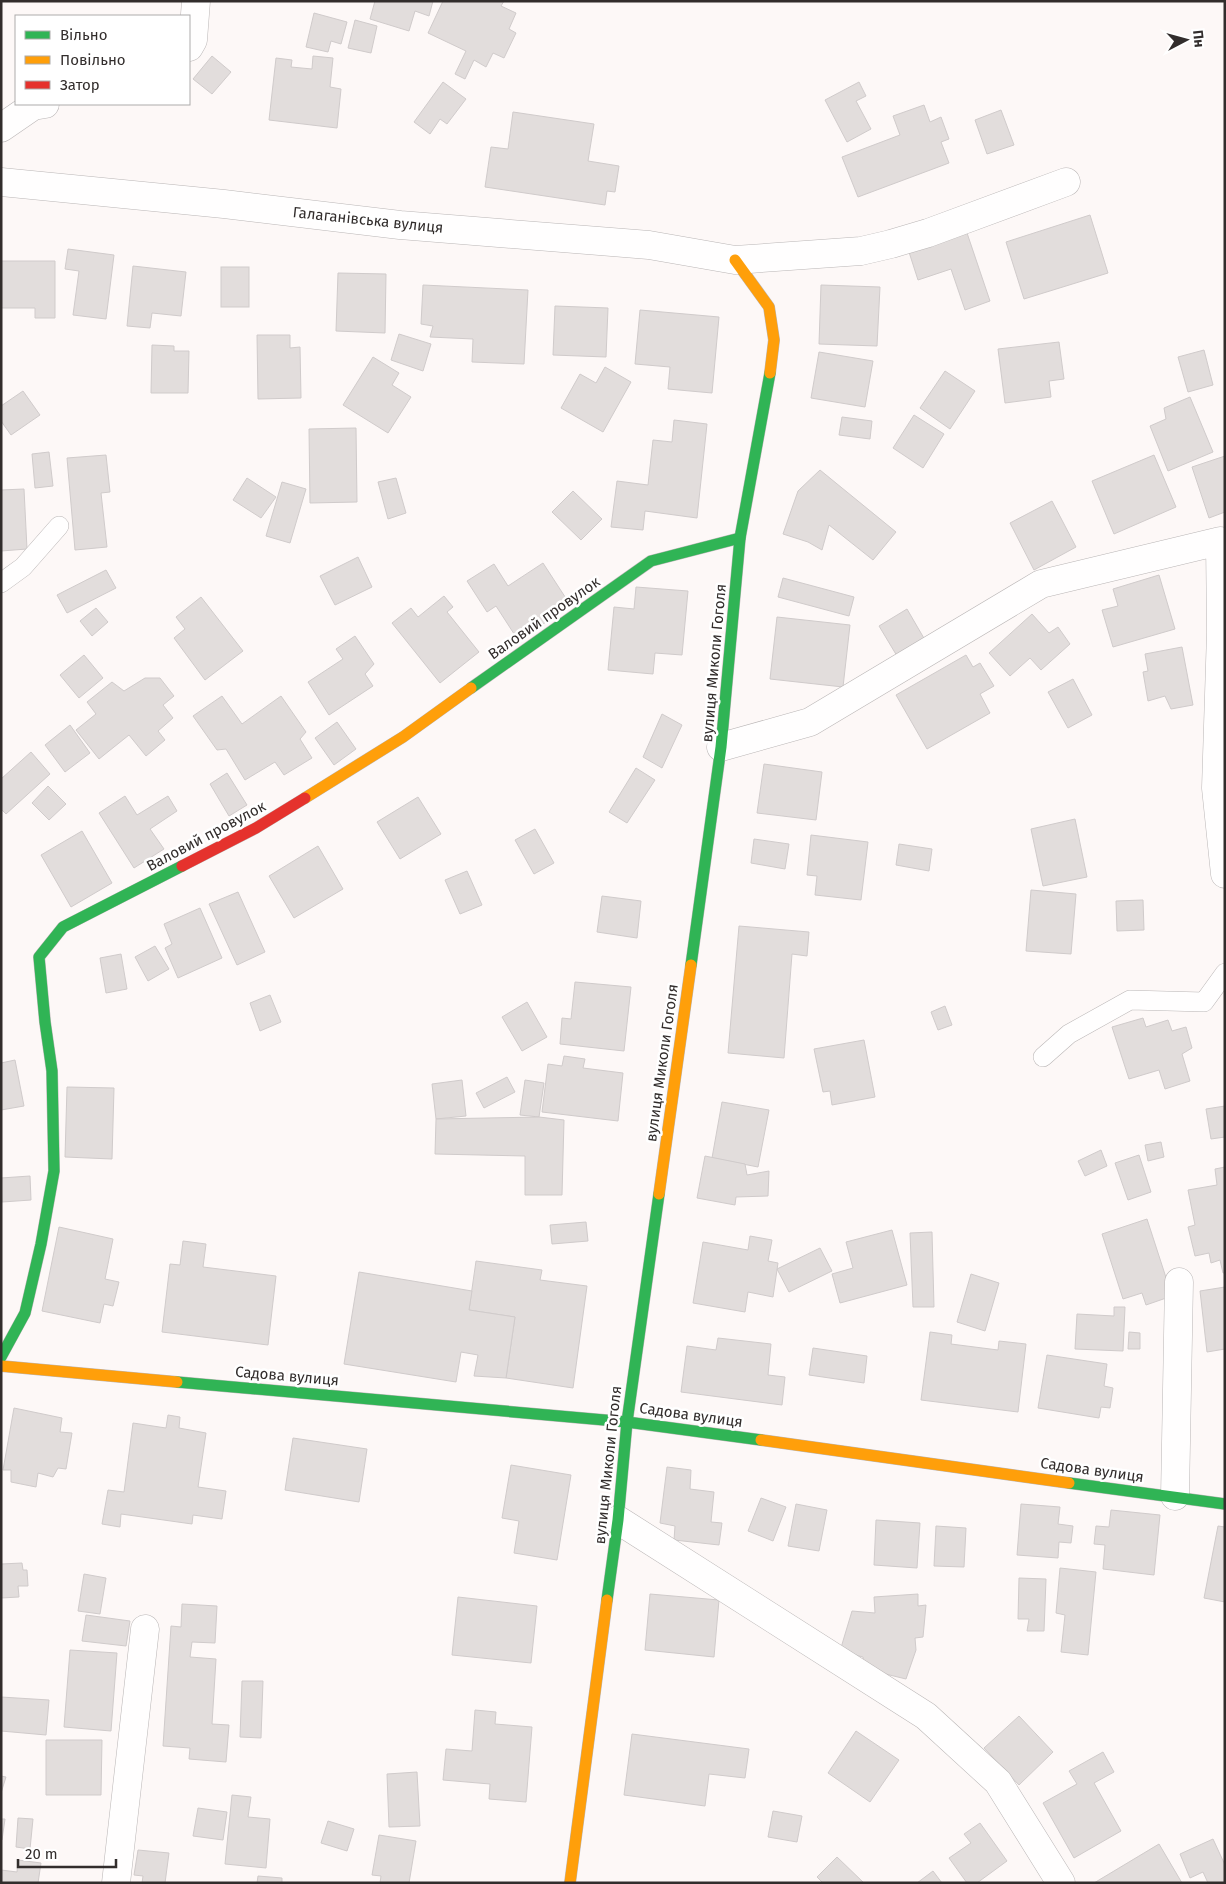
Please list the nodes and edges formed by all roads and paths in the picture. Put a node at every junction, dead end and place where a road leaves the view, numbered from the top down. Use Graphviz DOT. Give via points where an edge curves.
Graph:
graph roads {
  1 [pos="196,1"];
  2 [pos="190,44"];
  3 [pos="38,105"];
  4 [pos="1,128"];
  5 [pos="1,182"];
  6 [pos="1066,182"];
  7 [pos="735,260"];
  8 [pos="59,526"];
  9 [pos="740,538"];
  10 [pos="1,583"];
  11 [pos="721,747"];
  12 [pos="1225,874"];
  13 [pos="1225,973"];
  14 [pos="1043,1057"];
  15 [pos="1179,1282"];
  16 [pos="1,1357"];
  17 [pos="1,1366"];
  18 [pos="627,1422"];
  19 [pos="1175,1496"];
  20 [pos="1225,1504"];
  21 [pos="618,1520"];
  22 [pos="145,1630"];
  23 [pos="116,1883"];
  24 [pos="570,1883"];
  25 [pos="1061,1883"];
  1 -- 2 [label="street"];
  3 -- 4 [label="street"];
  5 -- 7 [label="street, Галаганівська вулиця" via="400,225 649,245"];
  6 -- 7 [label="street, Галаганівська вулиця" via="891,244 861,251"];
  7 -- 9 [label="street, вулиця Миколи Гоголя" via="769,307 774,340"];
  8 -- 10 [label="lane" via="23,567"];
  9 -- 11 [label="street, вулиця Миколи Гоголя"];
  9 -- 16 [label="street, Валовий провулок" via="651,561 403,737 344,774 256,828 63,927 39,958 52,1071 54,1171 25,1313"];
  11 -- 12 [label="street" via="810,722 1041,584 1220,541 1216,788"];
  11 -- 18 [label="street, вулиця Миколи Гоголя"];
  13 -- 14 [label="lane" via="1204,1002 1130,1000 1069,1034"];
  15 -- 19 [label="street"];
  17 -- 18 [label="street, Садова вулиця"];
  18 -- 19 [label="street, Садова вулиця"];
  18 -- 21 [label="street, вулиця Миколи Гоголя"];
  19 -- 20 [label="street, Садова вулиця"];
  21 -- 24 [label="street, вулиця Миколи Гоголя"];
  21 -- 25 [label="street" via="926,1716 998,1782"];
  22 -- 23 [label="street"];
}
